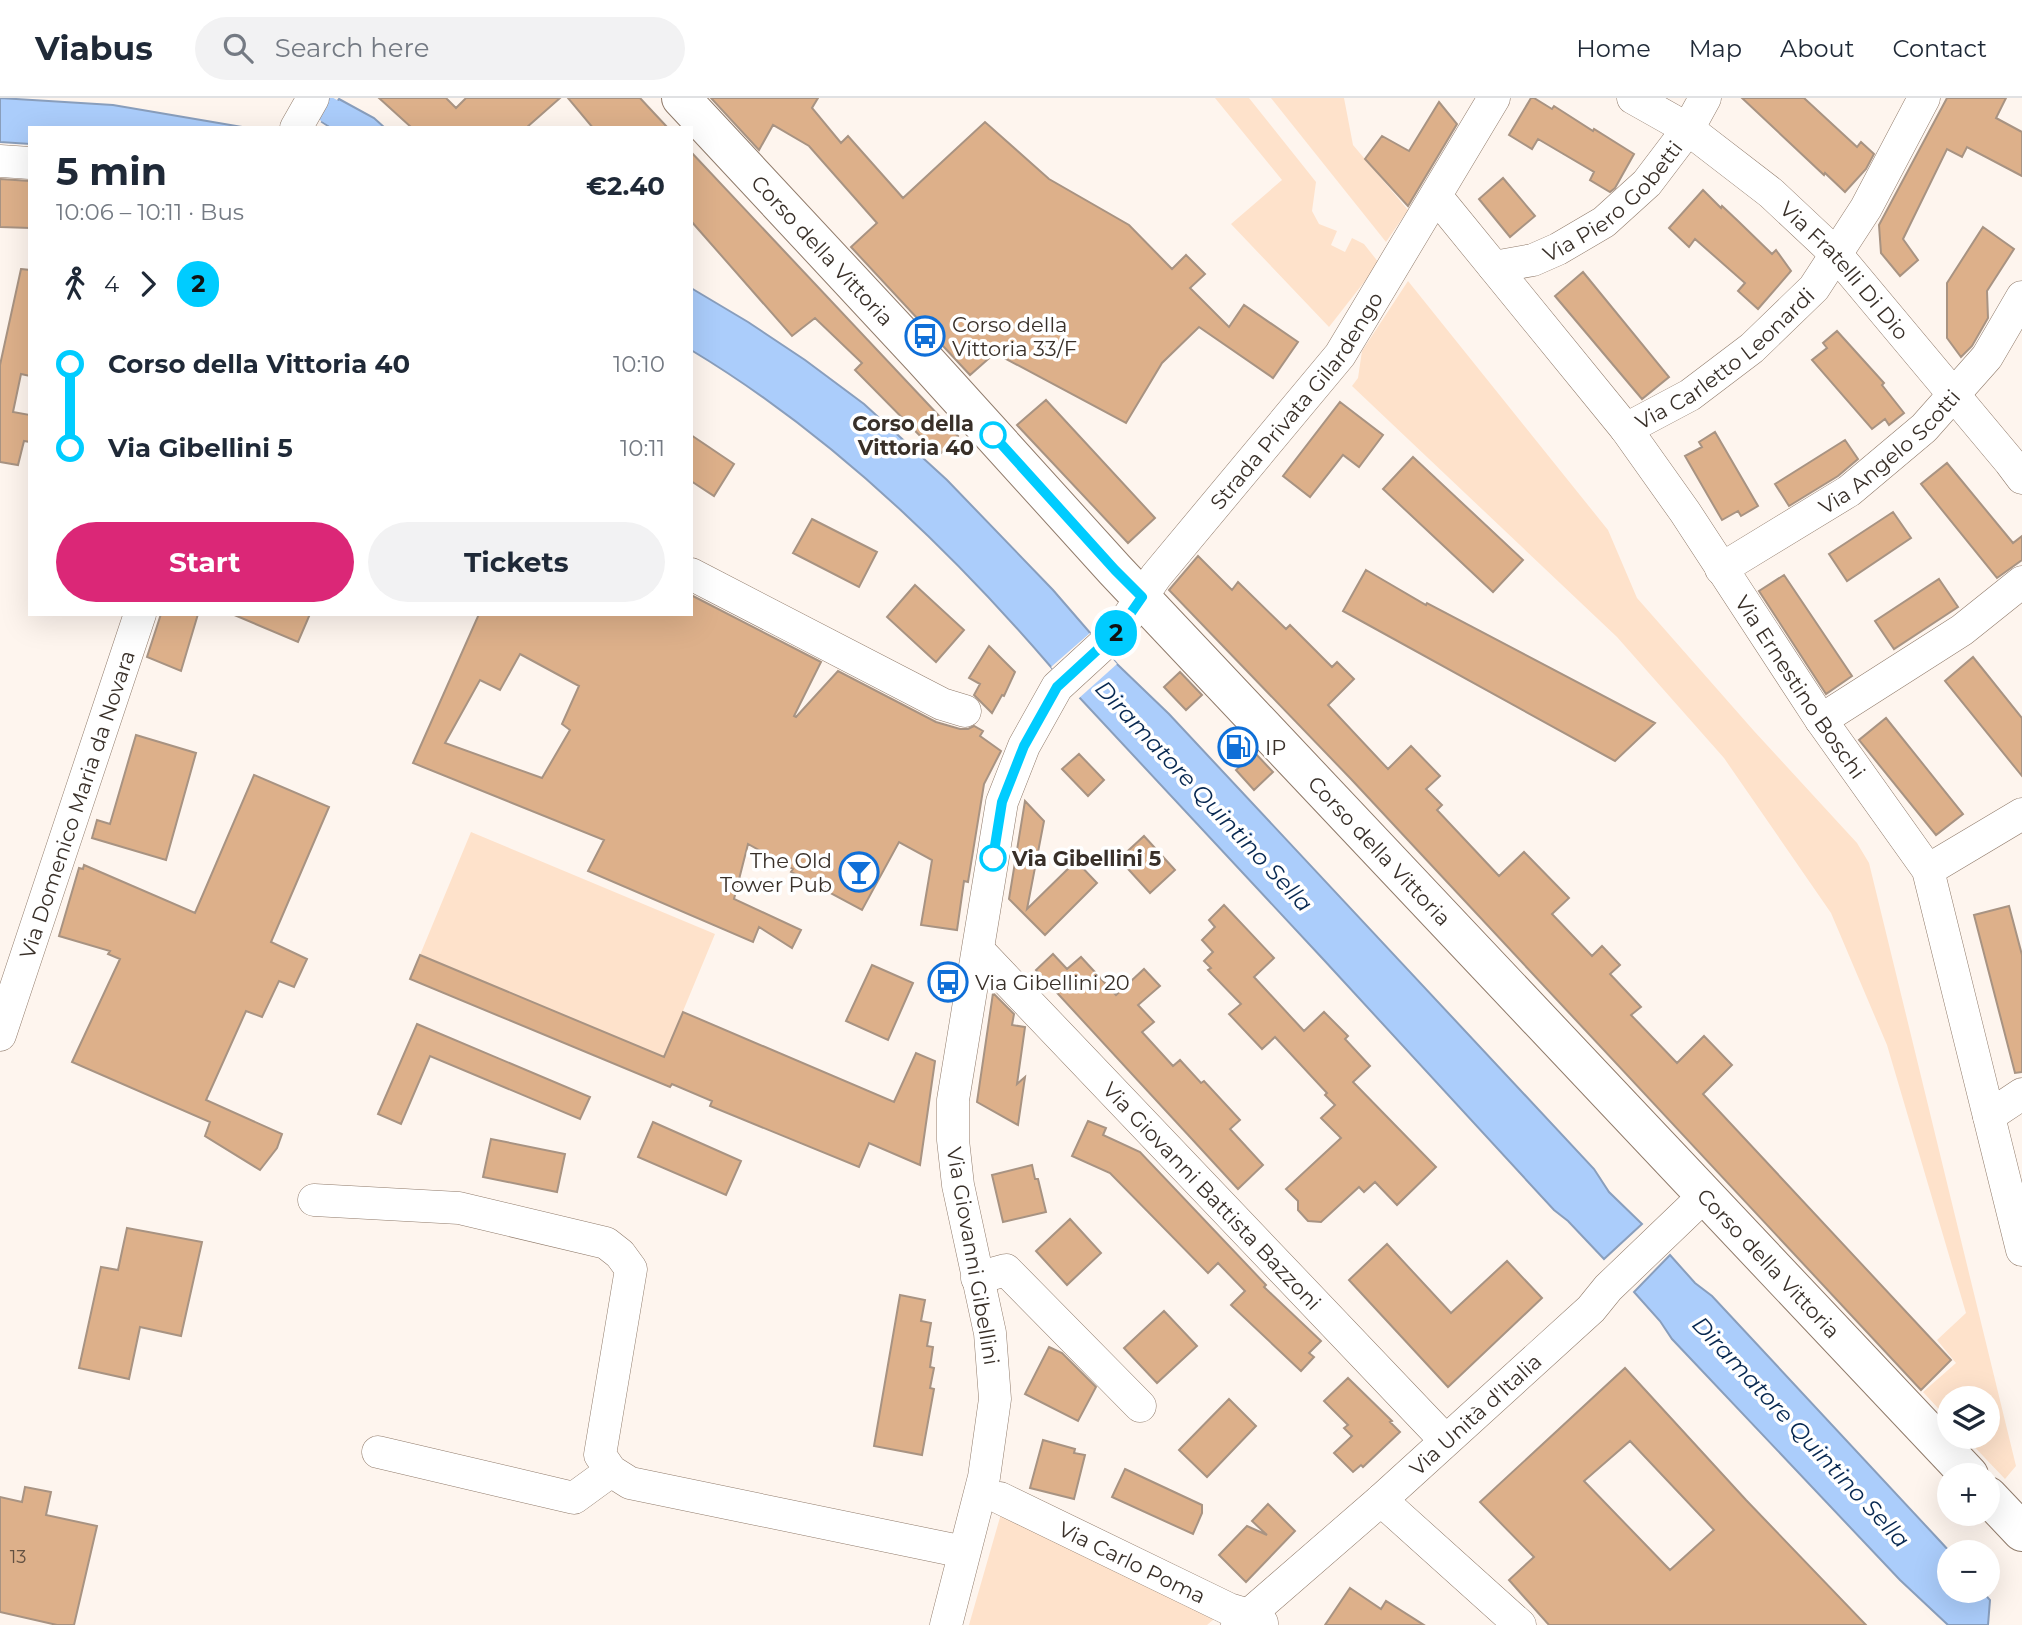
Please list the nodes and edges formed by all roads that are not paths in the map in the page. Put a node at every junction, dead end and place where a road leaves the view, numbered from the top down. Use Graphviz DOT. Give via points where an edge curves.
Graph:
graph roads {
  1 [pos="313,98"];
  2 [pos="681,98"];
  3 [pos="1494,98"];
  4 [pos="1633,98"];
  5 [pos="1705,98"];
  6 [pos="1924,98"];
  7 [pos="297,126"];
  8 [pos="1688,129"];
  9 [pos="0,161"];
  10 [pos="28,163"];
  11 [pos="1436,196"];
  12 [pos="1836,254"];
  13 [pos="1494,267"];
  14 [pos="2022,297"];
  15 [pos="1954,395"];
  16 [pos="1626,429"];
  17 [pos="2022,478"];
  18 [pos="1721,569"];
  19 [pos="693,575"];
  20 [pos="2022,582"];
  21 [pos="1142,597"];
  22 [pos="138,616"];
  23 [pos="965,711"];
  24 [pos="1821,720"];
  25 [pos="2022,814"];
  26 [pos="1928,870"];
  27 [pos="979,951"];
  28 [pos="0,1035"];
  29 [pos="2010,1107"];
  30 [pos="1704,1195"];
  31 [pos="314,1200"];
  32 [pos="2022,1250"];
  33 [pos="977,1278"];
  34 [pos="1140,1406"];
  35 [pos="1445,1440"];
  36 [pos="378,1452"];
  37 [pos="1958,1463"];
  38 [pos="611,1471"];
  39 [pos="1000,1498"];
  40 [pos="1381,1500"];
  41 [pos="2000,1509"];
  42 [pos="2022,1532"];
  43 [pos="964,1552"];
  44 [pos="1251,1622"];
  45 [pos="946,1625"];
  46 [pos="1520,1625"];
  1 -- 7 [label="street"];
  2 -- 21 [label="main road, Corso della Vittoria"];
  3 -- 11 [label="street, Strada Privata Gilardengo"];
  4 -- 8 [label="street, Via Fratelli Di Dio"];
  5 -- 8 [label="street, Via Piero Gobetti"];
  6 -- 12 [label="street, Via Carletto Leonardi" via="1866,208"];
  8 -- 12 [label="street, Via Fratelli Di Dio" via="1772,193"];
  8 -- 13 [label="street, Via Piero Gobetti" via="1647,183 1604,222 1558,250"];
  9 -- 10 [label="street"];
  11 -- 13 [label="street, Via Ernestino Boschi"];
  11 -- 21 [label="street, Strada Privata Gilardengo" via="1340,355"];
  12 -- 15 [label="street, Via Fratelli Di Dio"];
  12 -- 16 [label="street, Via Carletto Leonardi" via="1814,288 1752,348 1690,395"];
  13 -- 16 [label="street, Via Ernestino Boschi"];
  14 -- 15 [label="street, Via Angelo Scotti" via="1987,357"];
  15 -- 17 [label="street, Via Fratelli Di Dio"];
  15 -- 18 [label="street, Via Angelo Scotti" via="1924,428 1849,491"];
  16 -- 18 [label="street, Via Ernestino Boschi"];
  18 -- 24 [label="street, Via Ernestino Boschi"];
  19 -- 23 [label="street" via="942,704"];
  20 -- 24 [label="street" via="1962,630"];
  21 -- 27 [label="street, Via Giovanni Gibellini" via="1119,630 1057,687 1024,746 1002,802"];
  21 -- 30 [label="main road, Corso della Vittoria"];
  22 -- 28 [label="street, Via Domenico Maria da Novara"];
  24 -- 26 [label="street, Via Ernestino Boschi"];
  25 -- 26 [label="street"];
  26 -- 29 [label="street, Via Ernestino Boschi"];
  27 -- 33 [label="street, Via Giovanni Gibellini" via="953,1100 958,1185"];
  27 -- 35 [label="street, Via Giovanni Battista Bazzoni"];
  29 -- 32 [label="street, Via Ernestino Boschi"];
  30 -- 35 [label="street, Via Unità d'Italia" via="1591,1309"];
  30 -- 37 [label="main road, Corso della Vittoria"];
  31 -- 38 [label="street" via="459,1208 606,1243 620,1254 631,1269 600,1455"];
  33 -- 34 [label="street" via="1006,1270"];
  33 -- 43 [label="street, Via Giovanni Gibellini" via="990,1333 995,1399 984,1478"];
  35 -- 40 [label="street, Via Unità d'Italia"];
  36 -- 38 [label="street" via="574,1498"];
  38 -- 43 [label="street" via="630,1483"];
  39 -- 44 [label="street, Via Carlo Poma"];
  40 -- 44 [label="street, Via Unità d'Italia"];
  40 -- 46 [label="street"];
  41 -- 42 [label="main road"];
  43 -- 45 [label="street, Via Giovanni Gibellini"];
}
